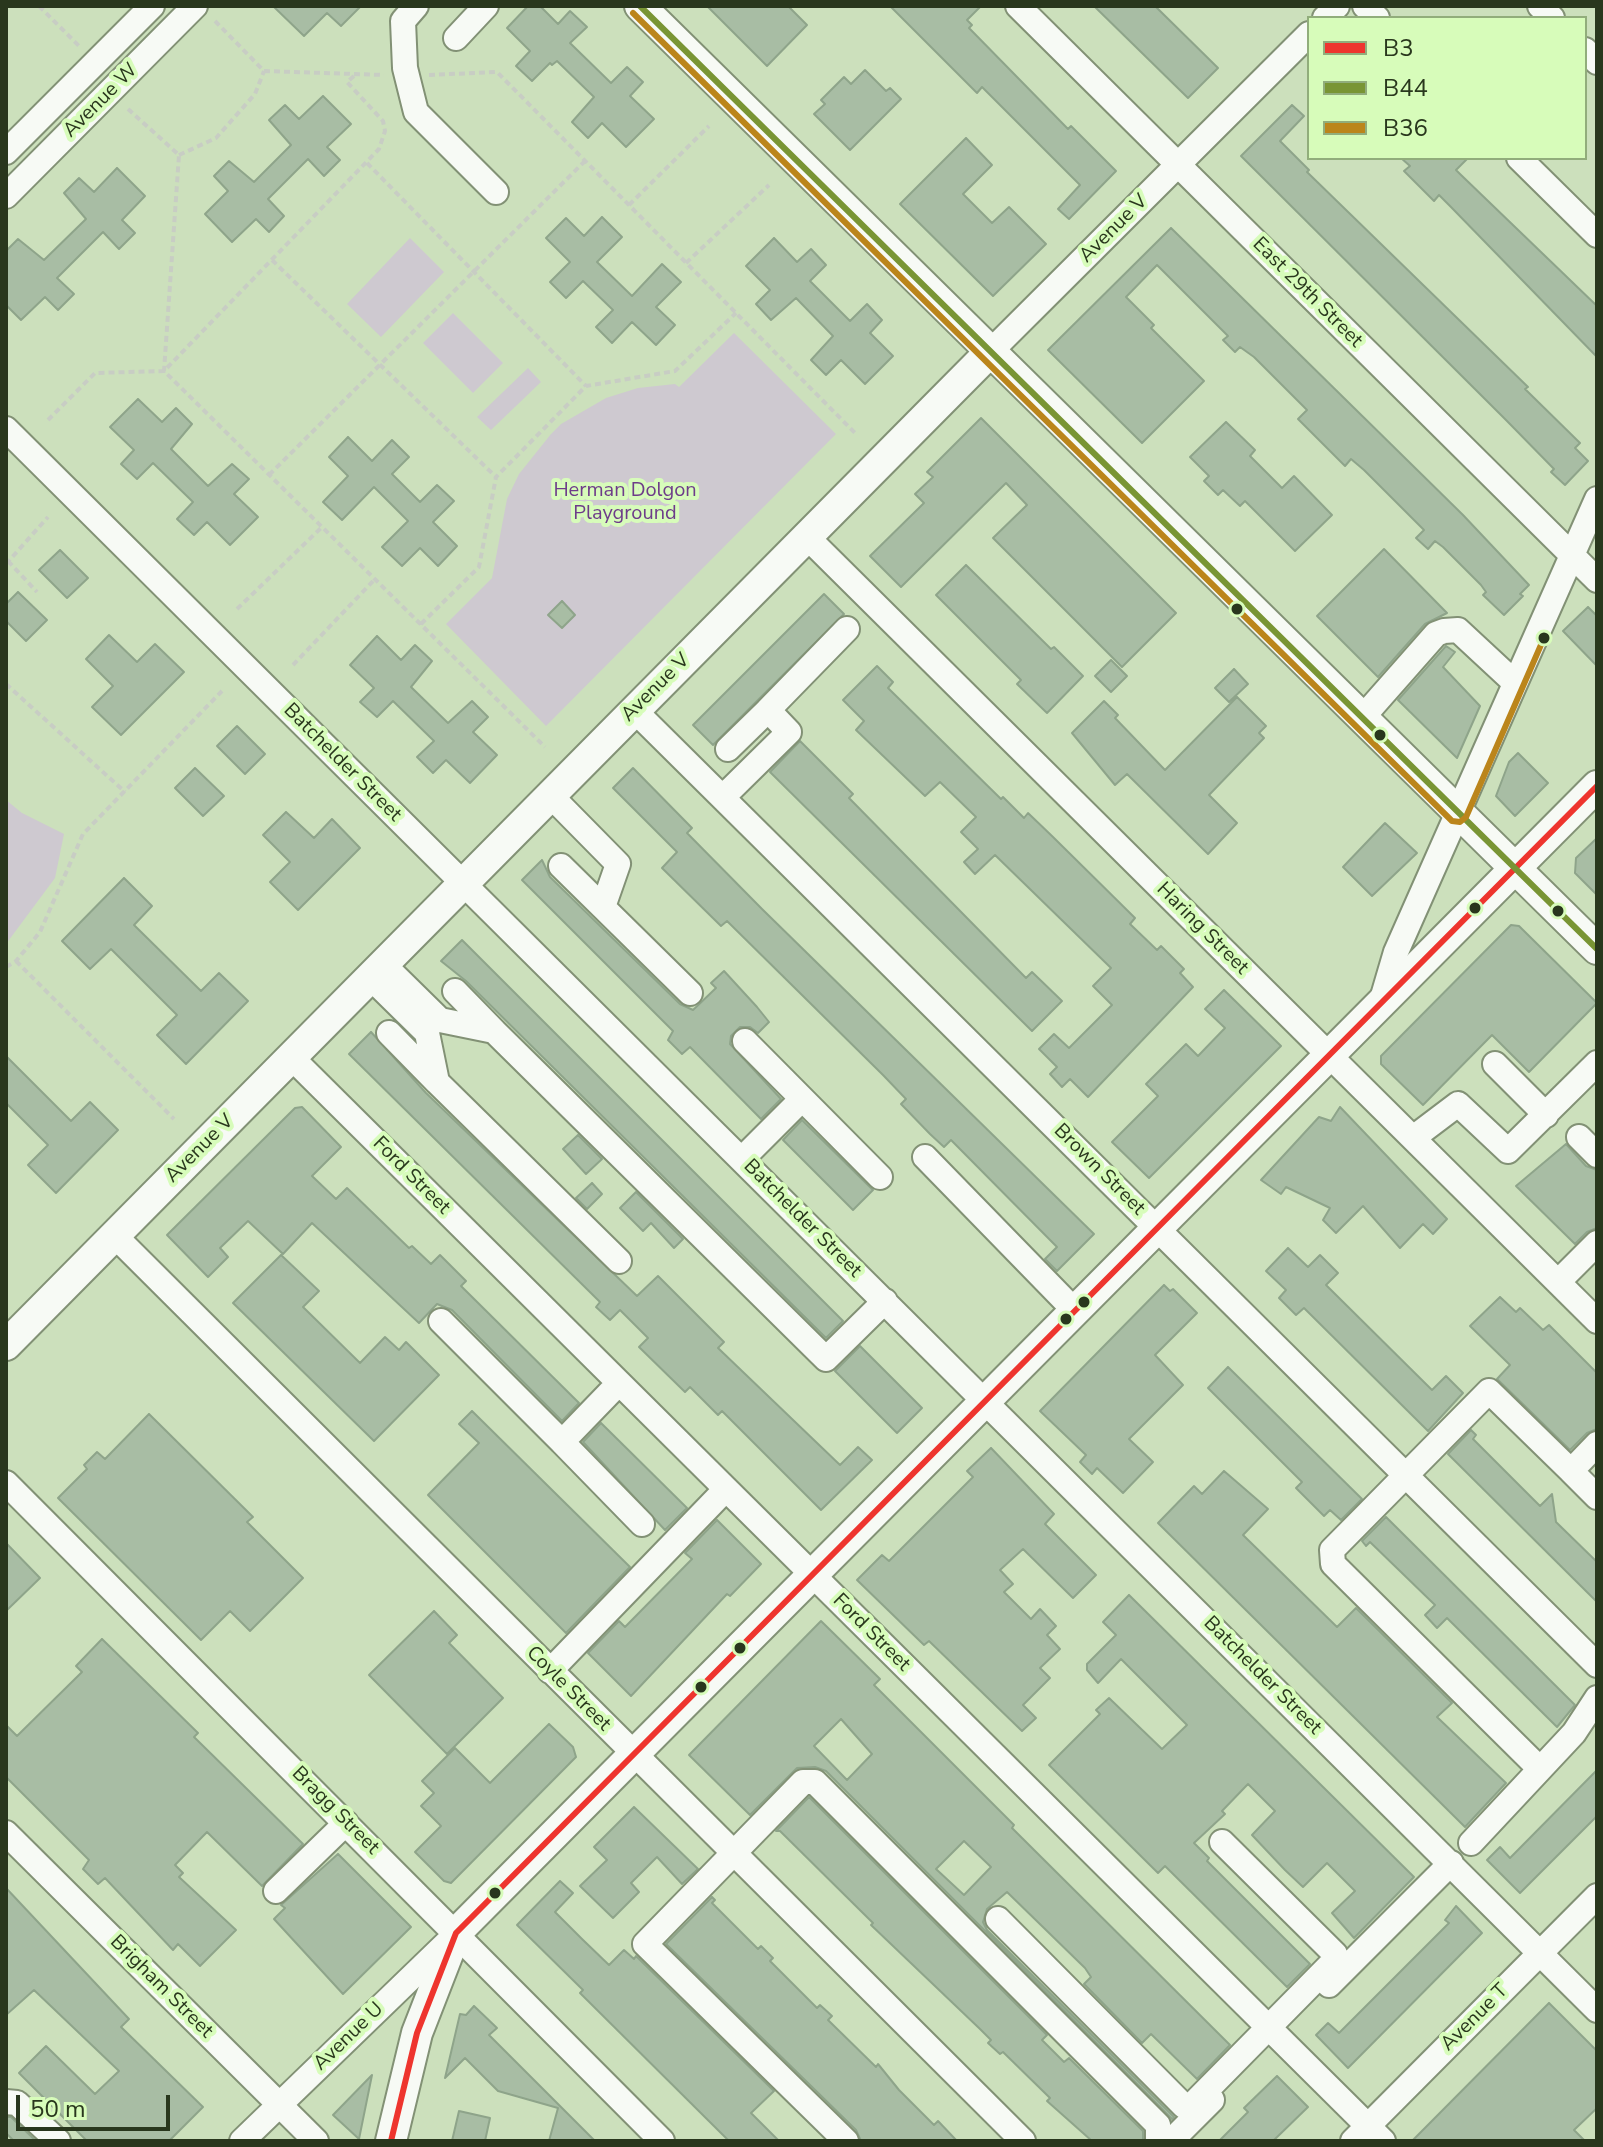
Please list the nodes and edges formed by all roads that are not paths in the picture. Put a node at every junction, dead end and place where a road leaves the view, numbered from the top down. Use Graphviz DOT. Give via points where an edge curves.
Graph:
graph roads {
  1 [pos="152,6"];
  2 [pos="195,6"];
  3 [pos="416,6"];
  4 [pos="486,6"];
  5 [pos="640,6"];
  6 [pos="1018,6"];
  7 [pos="1307,36"];
  8 [pos="456,38"];
  9 [pos="6,152"];
  10 [pos="1521,160"];
  11 [pos="1179,166"];
  12 [pos="496,192"];
  13 [pos="6,196"];
  14 [pos="1597,235"];
  15 [pos="991,351"];
  16 [pos="11,445"];
  17 [pos="1597,499"];
  18 [pos="806,536"];
  19 [pos="1571,554"];
  20 [pos="1597,580"];
  21 [pos="847,629"];
  22 [pos="1514,682"];
  23 [pos="634,710"];
  24 [pos="768,710"];
  25 [pos="1362,718"];
  26 [pos="728,749"];
  27 [pos="1596,789"];
  28 [pos="550,795"];
  29 [pos="723,797"];
  30 [pos="1457,812"];
  31 [pos="561,866"];
  32 [pos="1515,869"];
  33 [pos="463,883"];
  34 [pos="603,907"];
  35 [pos="1597,949"];
  36 [pos="376,970"];
  37 [pos="455,991"];
  38 [pos="690,993"];
  39 [pos="1380,1004"];
  40 [pos="494,1031"];
  41 [pos="389,1033"];
  42 [pos="745,1041"];
  43 [pos="1329,1055"];
  44 [pos="291,1057"];
  45 [pos="1597,1063"];
  46 [pos="1495,1064"];
  47 [pos="437,1082"];
  48 [pos="802,1099"];
  49 [pos="1546,1115"];
  50 [pos="1579,1137"];
  51 [pos="1413,1138"];
  52 [pos="1597,1155"];
  53 [pos="925,1157"];
  54 [pos="742,1159"];
  55 [pos="880,1177"];
  56 [pos="1157,1229"];
  57 [pos="114,1235"];
  58 [pos="1597,1243"];
  59 [pos="619,1261"];
  60 [pos="1558,1282"];
  61 [pos="885,1301"];
  62 [pos="1075,1311"];
  63 [pos="441,1321"];
  64 [pos="1597,1321"];
  65 [pos="6,1345"];
  66 [pos="619,1383"];
  67 [pos="985,1401"];
  68 [pos="562,1442"];
  69 [pos="1597,1444"];
  70 [pos="1571,1471"];
  71 [pos="1406,1475"];
  72 [pos="6,1483"];
  73 [pos="726,1489"];
  74 [pos="1597,1497"];
  75 [pos="642,1524"];
  76 [pos="812,1575"];
  77 [pos="1597,1665"];
  78 [pos="550,1671"];
  79 [pos="1597,1698"];
  80 [pos="634,1755"];
  81 [pos="1540,1769"];
  82 [pos="346,1823"];
  83 [pos="6,1833"];
  84 [pos="1222,1842"];
  85 [pos="1471,1843"];
  86 [pos="733,1852"];
  87 [pos="1451,1863"];
  88 [pos="276,1891"];
  89 [pos="1597,1896"];
  90 [pos="998,1919"];
  91 [pos="456,1933"];
  92 [pos="1540,1953"];
  93 [pos="1597,2010"];
  94 [pos="1272,2032"];
  95 [pos="6,2102"];
  96 [pos="279,2104"];
  97 [pos="1368,2136"];
  98 [pos="58,2141"];
  99 [pos="242,2141"];
  100 [pos="316,2141"];
  101 [pos="391,2141"];
  102 [pos="662,2141"];
  103 [pos="846,2141"];
  104 [pos="1023,2141"];
  105 [pos="1158,2141"];
  106 [pos="1171,2141"];
  1 -- 9 [label="street, Avenue W"];
  2 -- 13 [label="street, Avenue W"];
  3 -- 12 [label="street" via="403,21 406,76 416,112"];
  4 -- 8 [label="street"];
  5 -- 15 [label="main road"];
  6 -- 11 [label="street, East 29th Street"];
  7 -- 11 [label="street, Avenue V"];
  10 -- 14 [label="street"];
  11 -- 15 [label="street, Avenue V"];
  11 -- 19 [label="street, East 29th Street"];
  15 -- 18 [label="main road, Avenue V"];
  15 -- 25 [label="main road"];
  16 -- 33 [label="street, Batchelder Street"];
  17 -- 19 [label="street"];
  18 -- 23 [label="main road, Avenue V"];
  18 -- 43 [label="street, Haring Street"];
  19 -- 20 [label="street, East 29th Street"];
  19 -- 22 [label="street"];
  21 -- 24 [label="street"];
  22 -- 25 [label="street" via="1458,630 1444,631"];
  22 -- 30 [label="street"];
  23 -- 28 [label="main road, Avenue V"];
  23 -- 29 [label="street, Brown Street"];
  24 -- 26 [label="street"];
  24 -- 29 [label="street" via="789,732"];
  25 -- 30 [label="main road"];
  27 -- 32 [label="main road, Avenue U"];
  28 -- 33 [label="main road, Avenue V"];
  28 -- 34 [label="street" via="618,864"];
  29 -- 56 [label="street, Brown Street"];
  30 -- 32 [label="main road"];
  30 -- 39 [label="street" via="1396,952"];
  31 -- 34 [label="street"];
  32 -- 35 [label="main road"];
  32 -- 39 [label="main road, Avenue U"];
  33 -- 36 [label="main road, Avenue V"];
  33 -- 54 [label="street, Batchelder Street"];
  34 -- 38 [label="street"];
  36 -- 40 [label="street" via="440,1020"];
  36 -- 44 [label="main road, Avenue V"];
  36 -- 47 [label="street" via="427,1033"];
  37 -- 40 [label="street"];
  39 -- 43 [label="main road, Avenue U"];
  40 -- 61 [label="street" via="826,1359"];
  41 -- 47 [label="street"];
  42 -- 48 [label="street"];
  43 -- 51 [label="street, Haring Street"];
  43 -- 56 [label="main road, Avenue U"];
  44 -- 57 [label="main road, Avenue V"];
  44 -- 66 [label="street, Ford Street"];
  45 -- 49 [label="street"];
  46 -- 49 [label="street"];
  47 -- 59 [label="street"];
  48 -- 54 [label="street"];
  48 -- 55 [label="street"];
  49 -- 51 [label="street" via="1508,1151 1458,1104"];
  50 -- 52 [label="street"];
  51 -- 60 [label="street, Haring Street"];
  53 -- 62 [label="street"];
  54 -- 61 [label="street, Batchelder Street"];
  56 -- 62 [label="main road, Avenue U"];
  56 -- 71 [label="street, Brown Street"];
  57 -- 65 [label="main road, Avenue V"];
  57 -- 78 [label="street, Coyle Street"];
  58 -- 60 [label="street"];
  60 -- 64 [label="street, Haring Street"];
  61 -- 67 [label="street, Batchelder Street"];
  62 -- 67 [label="main road, Avenue U"];
  63 -- 68 [label="street"];
  66 -- 68 [label="street"];
  66 -- 73 [label="street, Ford Street"];
  67 -- 76 [label="main road, Avenue U"];
  67 -- 87 [label="street, Batchelder Street"];
  68 -- 75 [label="street"];
  69 -- 70 [label="street"];
  70 -- 71 [label="street" via="1489,1391"];
  70 -- 74 [label="street"];
  71 -- 77 [label="street, Brown Street"];
  71 -- 81 [label="street" via="1332,1550 1333,1564"];
  72 -- 82 [label="street, Bragg Street"];
  73 -- 76 [label="street, Ford Street"];
  73 -- 78 [label="street"];
  76 -- 80 [label="main road, Avenue U"];
  76 -- 94 [label="street, Ford Street"];
  78 -- 80 [label="street, Coyle Street"];
  79 -- 81 [label="street"];
  80 -- 86 [label="street, Coyle Street"];
  80 -- 91 [label="main road, Avenue U"];
  81 -- 85 [label="street"];
  82 -- 88 [label="street"];
  82 -- 91 [label="street, Bragg Street"];
  83 -- 96 [label="street, Brigham Street"];
  84 -- 94 [label="street" via="1335,1954"];
  86 -- 103 [label="street" via="645,1944"];
  86 -- 104 [label="street, Coyle Street"];
  86 -- 105 [label="street" via="803,1782 815,1782 1158,2125"];
  87 -- 92 [label="street, Batchelder Street"];
  87 -- 94 [label="street"];
  89 -- 92 [label="street, Avenue T"];
  90 -- 94 [label="street" via="1184,2106 1191,2106"];
  91 -- 96 [label="street, Avenue U"];
  91 -- 101 [label="main road, Avenue U" via="417,2033"];
  91 -- 102 [label="street, Bragg Street"];
  92 -- 93 [label="street, Batchelder Street"];
  92 -- 97 [label="street, Avenue T"];
  94 -- 97 [label="street, Ford Street"];
  94 -- 106 [label="street"];
  95 -- 98 [label="street" via="17,2103"];
  96 -- 99 [label="street, Avenue U"];
  96 -- 100 [label="street, Brigham Street"];
}
